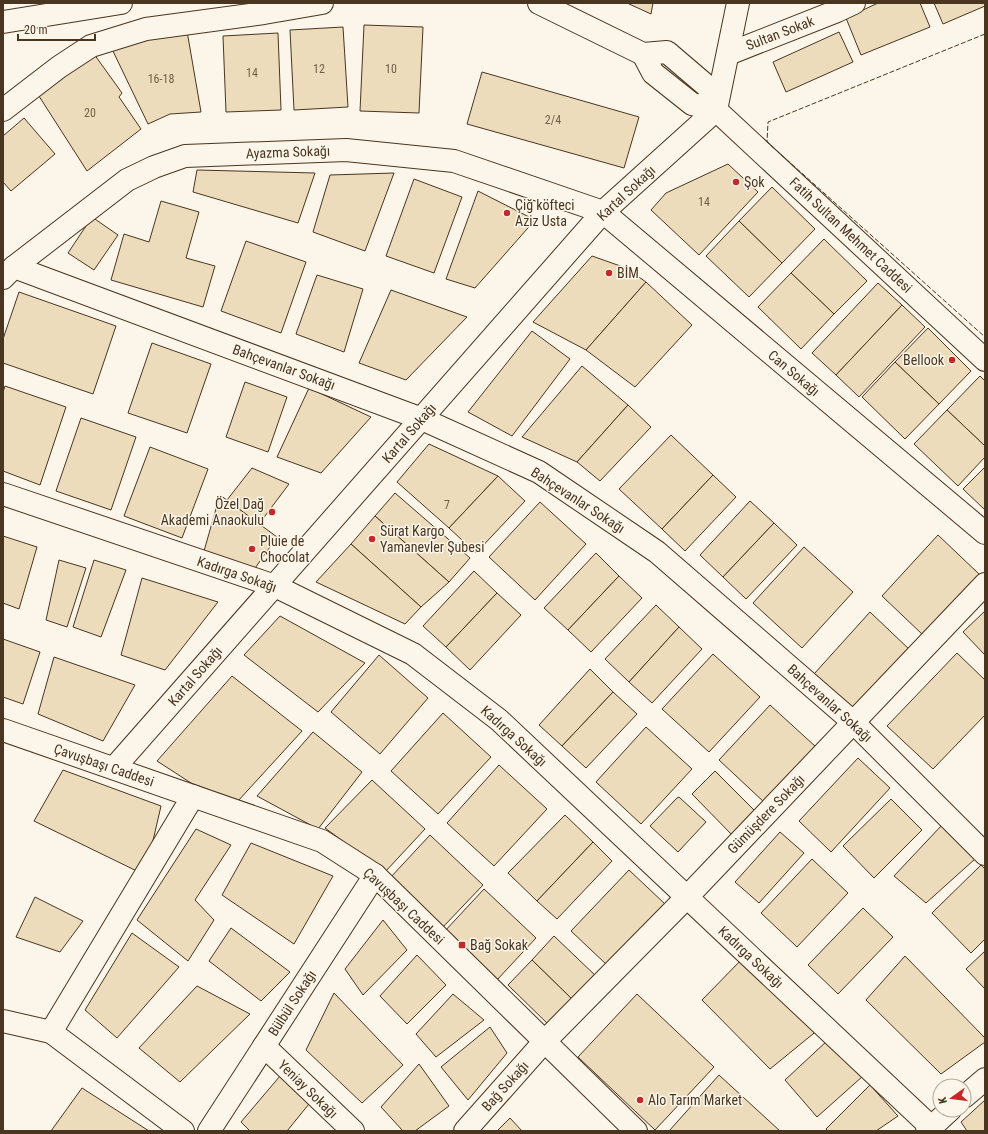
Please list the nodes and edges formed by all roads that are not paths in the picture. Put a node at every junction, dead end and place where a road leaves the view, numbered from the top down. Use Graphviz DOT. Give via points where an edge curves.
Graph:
graph roads {
  1 [pos="121,3"];
  2 [pos="322,3"];
  3 [pos="539,3"];
  4 [pos="738,3"];
  5 [pos="854,3"];
  6 [pos="561,8"];
  7 [pos="3,22"];
  8 [pos="728,54"];
  9 [pos="3,110"];
  10 [pos="716,110"];
  11 [pos="603,212"];
  12 [pos="8,273"];
  13 [pos="985,360"];
  14 [pos="422,419"];
  15 [pos="3,494"];
  16 [pos="985,533"];
  17 [pos="985,584"];
  18 [pos="275,586"];
  19 [pos="853,722"];
  20 [pos="3,730"];
  21 [pos="114,768"];
  22 [pos="193,796"];
  23 [pos="985,854"];
  24 [pos="375,875"];
  25 [pos="687,897"];
  26 [pos="3,1021"];
  27 [pos="51,1032"];
  28 [pos="544,1042"];
  29 [pos="264,1046"];
  30 [pos="985,1079"];
  31 [pos="972,1090"];
  32 [pos="941,1118"];
  33 [pos="929,1129"];
  34 [pos="183,1131"];
  35 [pos="209,1131"];
  36 [pos="353,1131"];
  37 [pos="465,1131"];
  38 [pos="636,1131"];
  1 -- 7 [label="street"];
  2 -- 9 [label="street" via="146,29 90,46"];
  3 -- 6 [label="street, Fatih Sultan Mehmet Caddesi"];
  4 -- 8 [label="street"];
  5 -- 8 [label="street, Sultan Sokak"];
  6 -- 10 [label="street, Fatih Sultan Mehmet Caddesi" via="643,54 654,73 692,104"];
  8 -- 10 [label="street"];
  10 -- 11 [label="street, Kartal Sokağı"];
  10 -- 13 [label="street, Fatih Sultan Mehmet Caddesi"];
  11 -- 12 [label="street, Ayazma Sokağı" via="454,161 346,150 185,156 127,180"];
  11 -- 14 [label="street, Kartal Sokağı"];
  11 -- 16 [label="street, Can Sokağı"];
  12 -- 14 [label="street, Bahçevanlar Sokağı"];
  14 -- 18 [label="street, Kartal Sokağı"];
  14 -- 19 [label="street, Bahçevanlar Sokağı" via="539,472 657,552"];
  15 -- 18 [label="street, Kadırga Sokağı"];
  17 -- 19 [label="street, Gümüşdere Sokağı"];
  18 -- 21 [label="street, Kartal Sokağı"];
  18 -- 25 [label="street, Kadırga Sokağı" via="413,654 499,720"];
  19 -- 23 [label="street, Bahçevanlar Sokağı"];
  19 -- 25 [label="street, Gümüşdere Sokağı"];
  20 -- 21 [label="street, Çavuşbaşı Caddesi"];
  21 -- 22 [label="street, Çavuşbaşı Caddesi"];
  22 -- 24 [label="street, Çavuşbaşı Caddesi" via="322,841"];
  22 -- 27 [label="street"];
  24 -- 28 [label="street, Çavuşbaşı Caddesi"];
  24 -- 29 [label="street, Bülbül Sokağı"];
  25 -- 28 [label="street, Gümüşdere Sokağı"];
  25 -- 33 [label="street, Kadırga Sokağı"];
  26 -- 27 [label="street"];
  27 -- 34 [label="street"];
  28 -- 37 [label="street, Bağ Sokağı"];
  28 -- 38 [label="street, Çavuşbaşı Caddesi"];
  29 -- 35 [label="street, Bülbül Sokağı"];
  29 -- 36 [label="street, Yeniay Sokağı"];
  30 -- 31 [label="street"];
  32 -- 33 [label="street"];
}
